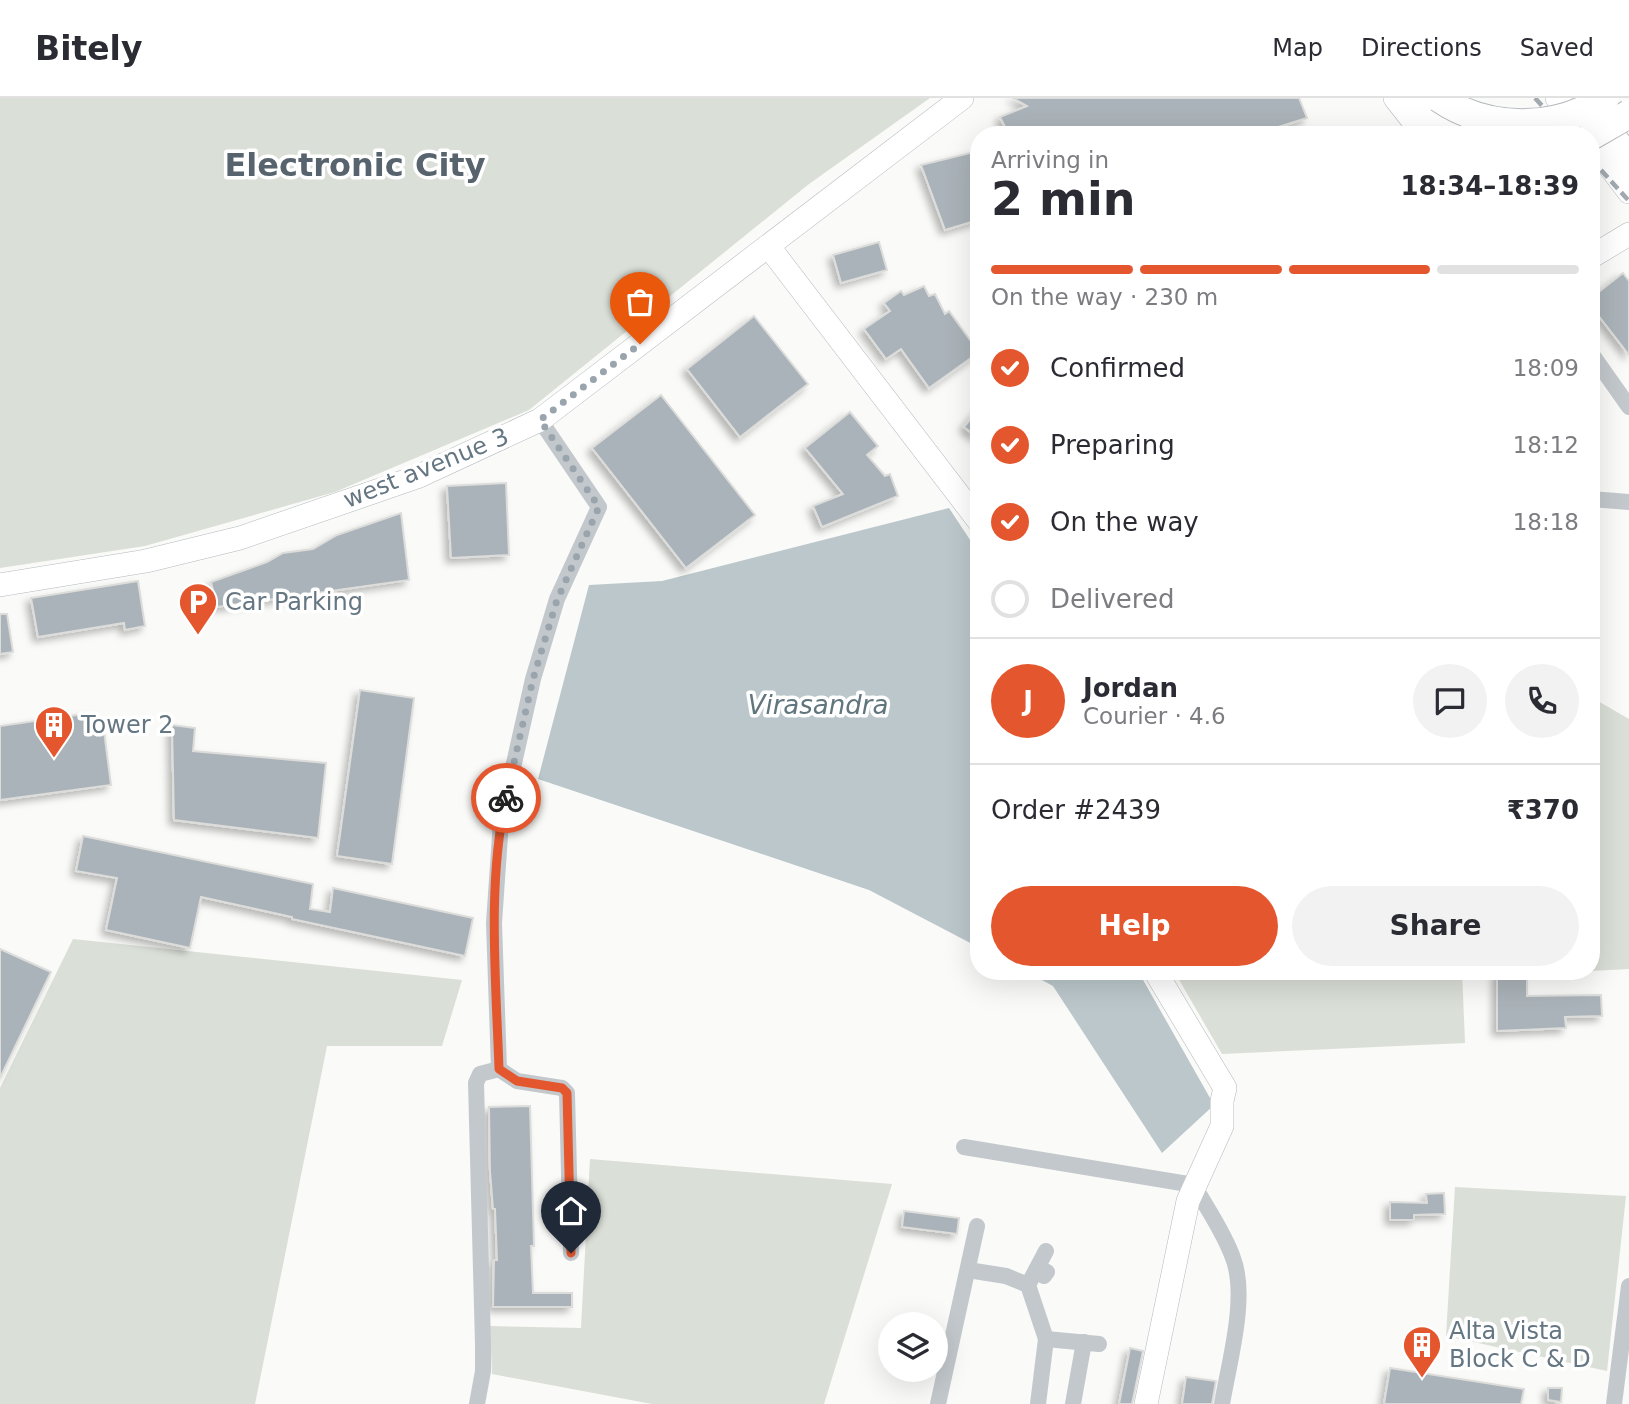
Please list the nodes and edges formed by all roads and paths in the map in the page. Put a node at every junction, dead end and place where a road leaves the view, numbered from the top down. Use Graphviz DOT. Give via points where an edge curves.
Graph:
graph roads {
  1 [pos="962,98"];
  2 [pos="1395,98"];
  3 [pos="1418,98"];
  4 [pos="1439,98"];
  5 [pos="1557,98"];
  6 [pos="1582,98"];
  7 [pos="1605,98"];
  8 [pos="1619,98"];
  9 [pos="1629,113"];
  10 [pos="1417,126"];
  11 [pos="1453,126"];
  12 [pos="1578,126"];
  13 [pos="1600,131"];
  14 [pos="1600,154"];
  15 [pos="1629,160"];
  16 [pos="1629,192"];
  17 [pos="1629,234"];
  18 [pos="769,247"];
  19 [pos="1600,252"];
  20 [pos="1600,366"];
  21 [pos="1629,407"];
  22 [pos="540,420"];
  23 [pos="1600,500"];
  24 [pos="1629,502"];
  25 [pos="970,510"];
  26 [pos="0,585"];
  27 [pos="1160,980"];
  28 [pos="499,1069"];
  29 [pos="964,1147"];
  30 [pos="1194,1185"];
  31 [pos="977,1226"];
  32 [pos="1046,1251"];
  33 [pos="571,1253"];
  34 [pos="968,1270"];
  35 [pos="1028,1285"];
  36 [pos="1629,1286"];
  37 [pos="1046,1339"];
  38 [pos="477,1404"];
  39 [pos="939,1404"];
  40 [pos="1038,1404"];
  41 [pos="1073,1404"];
  42 [pos="1146,1404"];
  43 [pos="1222,1404"];
  44 [pos="1614,1404"];
  1 -- 18 [label="street, west avenue 3"];
  2 -- 10 [label="street"];
  3 -- 11 [label="highway"];
  4 -- 7 [label="highway, bridge" via="1477,117 1511,123 1563,117"];
  5 -- 12 [label="street"];
  6 -- 15 [label="highway"];
  8 -- 9 [label="highway"];
  9 -- 13 [label="highway, bridge"];
  14 -- 16 [label="street"];
  17 -- 19 [label="street"];
  18 -- 22 [label="street, west avenue 3"];
  18 -- 25 [label="street"];
  20 -- 21 [label="street"];
  22 -- 26 [label="street, west avenue 3" via="417,477 240,538 146,561"];
  22 -- 28 [label="street" via="599,507 557,600 533,679 501,821 494,923"];
  23 -- 24 [label="street"];
  27 -- 30 [label="street" via="1226,1088 1222,1126"];
  28 -- 33 [label="street" via="517,1081 562,1088 567,1093"];
  28 -- 38 [label="street" via="480,1074 476,1083 484,1344"];
  29 -- 30 [label="street"];
  30 -- 42 [label="street"];
  30 -- 43 [label="street" via="1225,1239 1238,1279 1239,1302"];
  31 -- 34 [label="street"];
  32 -- 35 [label="street"];
  34 -- 35 [label="street"];
  34 -- 39 [label="street"];
  35 -- 37 [label="street"];
  36 -- 44 [label="street"];
  37 -- 40 [label="street"];
  37 -- 41 [label="street" via="1092,1343"];
}
